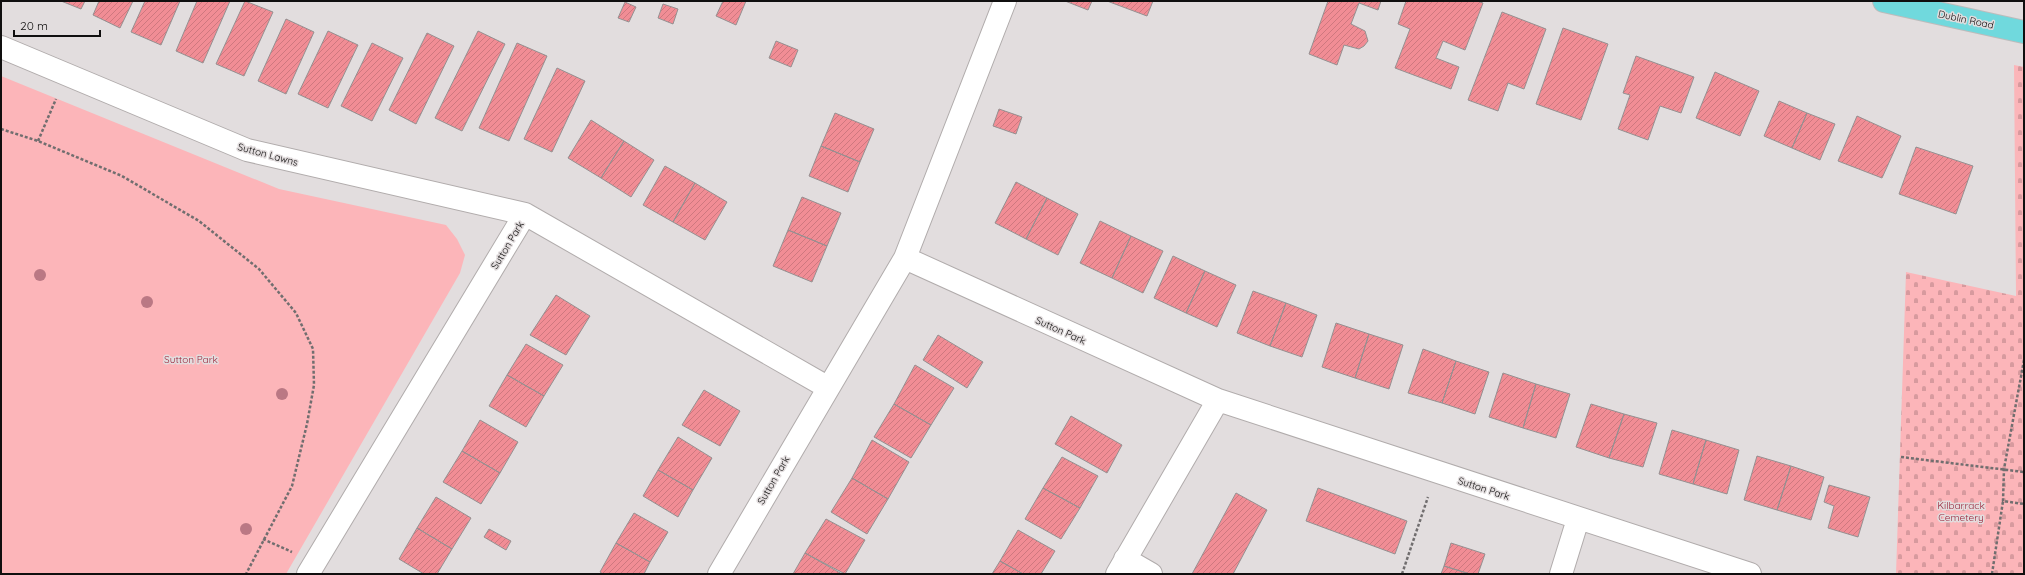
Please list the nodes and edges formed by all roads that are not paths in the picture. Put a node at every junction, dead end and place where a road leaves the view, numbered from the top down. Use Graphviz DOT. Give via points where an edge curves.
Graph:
graph roads {
  1 [pos="1005,1"];
  2 [pos="1884,1"];
  3 [pos="2024,32"];
  4 [pos="1,47"];
  5 [pos="525,214"];
  6 [pos="904,258"];
  7 [pos="827,387"];
  8 [pos="1218,400"];
  9 [pos="1578,519"];
  10 [pos="1121,567"];
  11 [pos="311,568"];
  12 [pos="1712,568"];
  13 [pos="719,574"];
  14 [pos="1151,574"];
  15 [pos="1561,574"];
  16 [pos="1750,574"];
  1 -- 6 [label="street, Sutton Park"];
  2 -- 3 [label="main road, Dublin Road"];
  4 -- 5 [label="street, Sutton Lawns" via="247,150"];
  5 -- 7 [label="street, Sutton Park"];
  5 -- 11 [label="street, Sutton Park"];
  6 -- 7 [label="street, Sutton Park"];
  6 -- 8 [label="street, Sutton Park"];
  7 -- 13 [label="street, Sutton Park"];
  8 -- 9 [label="street, Sutton Park"];
  8 -- 10 [label="street"];
  9 -- 12 [label="street, Sutton Park"];
  9 -- 15 [label="street"];
  10 -- 14 [label="street"];
  12 -- 16 [label="street, Sutton Park"];
}
